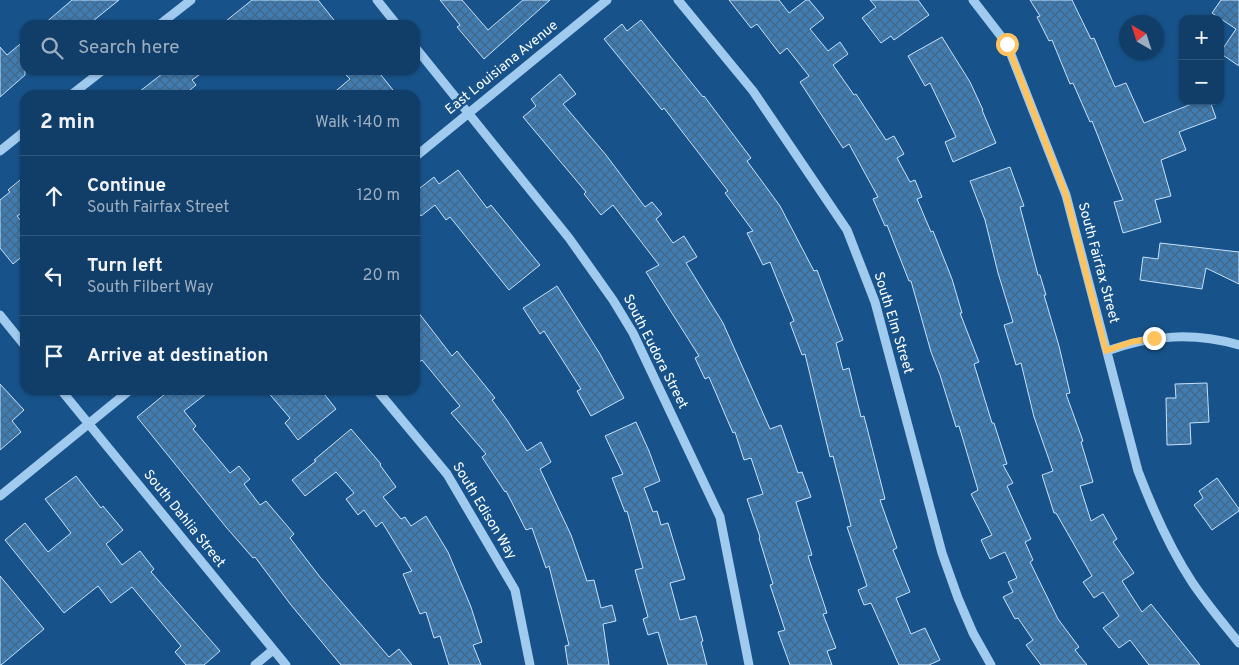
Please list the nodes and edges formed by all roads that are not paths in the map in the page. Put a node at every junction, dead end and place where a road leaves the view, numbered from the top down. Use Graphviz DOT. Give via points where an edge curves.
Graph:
graph roads {
  1 [pos="191,0"];
  2 [pos="376,0"];
  3 [pos="607,0"];
  4 [pos="678,0"];
  5 [pos="974,0"];
  6 [pos="166,20"];
  7 [pos="393,20"];
  8 [pos="420,53"];
  9 [pos="96,75"];
  10 [pos="77,90"];
  11 [pos="468,113"];
  12 [pos="20,135"];
  13 [pos="0,151"];
  14 [pos="420,153"];
  15 [pos="0,315"];
  16 [pos="20,340"];
  17 [pos="1239,345"];
  18 [pos="1106,351"];
  19 [pos="65,395"];
  20 [pos="124,395"];
  21 [pos="382,395"];
  22 [pos="88,423"];
  23 [pos="0,496"];
  24 [pos="1239,643"];
  25 [pos="273,650"];
  26 [pos="255,665"];
  27 [pos="286,665"];
  28 [pos="530,665"];
  29 [pos="749,665"];
  30 [pos="991,665"];
  1 -- 6 [label="street"];
  2 -- 7 [label="street"];
  3 -- 11 [label="street, East Louisiana Avenue"];
  4 -- 30 [label="street, South Elm Street" via="753,91 847,230 875,302 942,553 966,615"];
  5 -- 18 [label="street, South Fairfax Street" via="1007,44 1066,195"];
  8 -- 11 [label="street, South Eudora Street"];
  9 -- 10 [label="street"];
  11 -- 14 [label="street, East Louisiana Avenue"];
  11 -- 29 [label="street, South Eudora Street" via="574,244 633,333 720,517"];
  12 -- 13 [label="street"];
  15 -- 16 [label="street"];
  17 -- 18 [label="street" via="1186,336 1131,342"];
  18 -- 24 [label="street, South Fairfax Street" via="1138,471 1151,507 1192,583"];
  19 -- 22 [label="street, South Dahlia Street"];
  20 -- 22 [label="street"];
  21 -- 28 [label="street, South Edison Way" via="447,474 515,590"];
  22 -- 23 [label="street"];
  22 -- 25 [label="street, South Dahlia Street"];
  25 -- 26 [label="street"];
  25 -- 27 [label="street, South Dahlia Street"];
}
